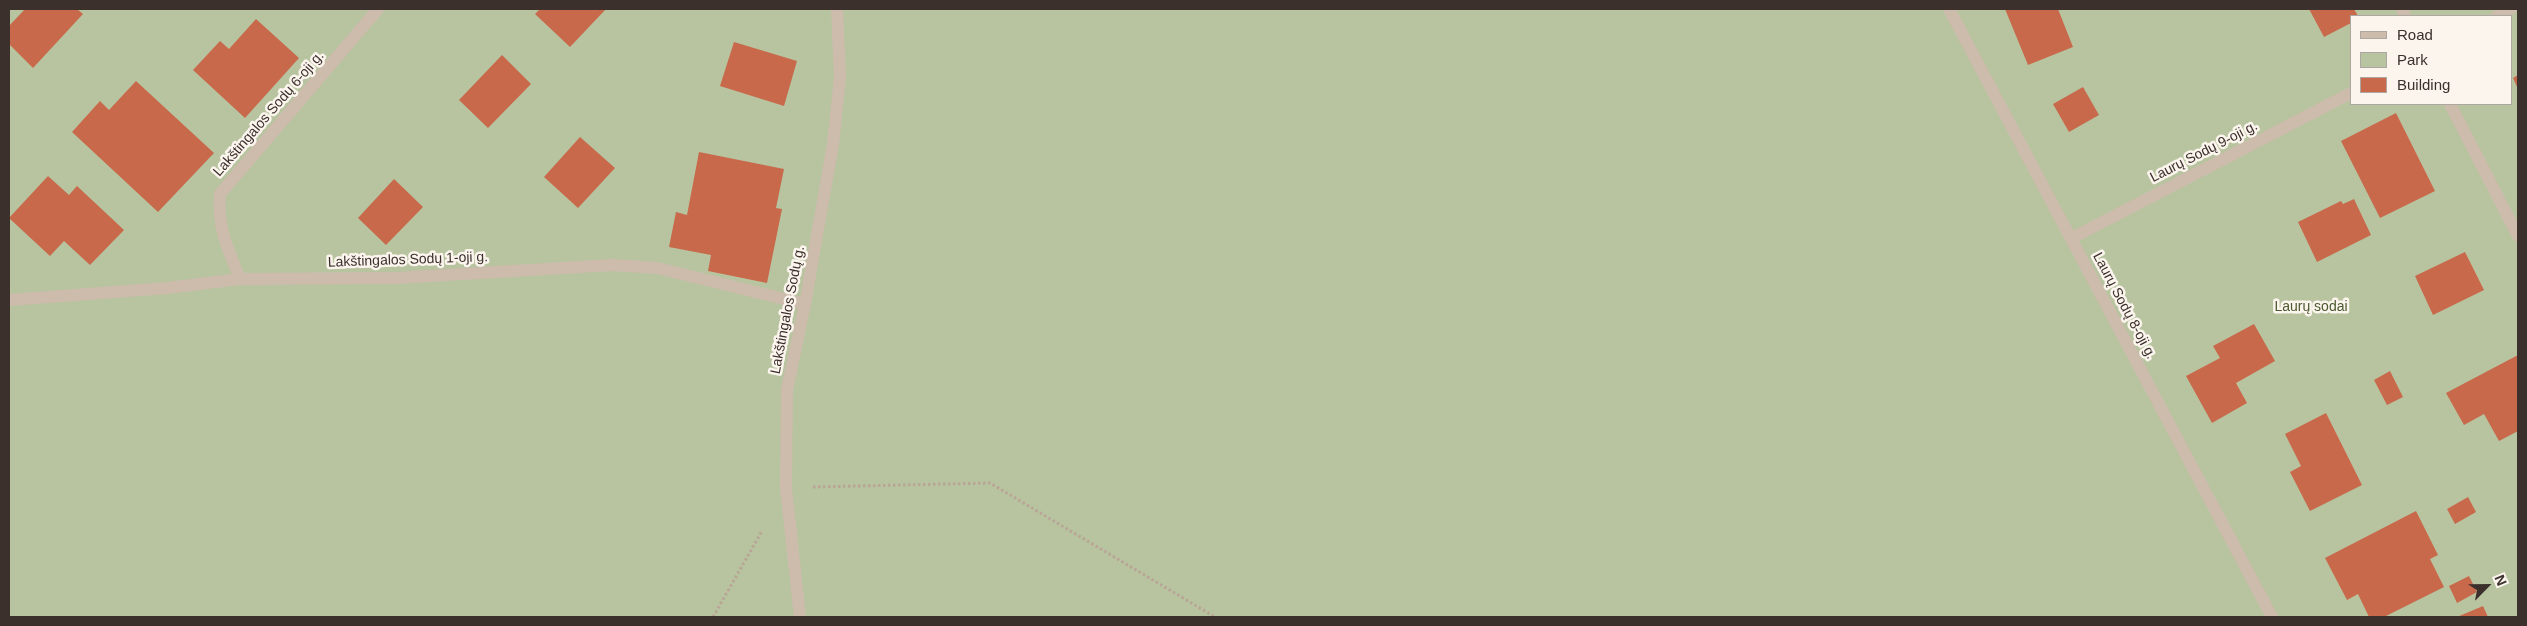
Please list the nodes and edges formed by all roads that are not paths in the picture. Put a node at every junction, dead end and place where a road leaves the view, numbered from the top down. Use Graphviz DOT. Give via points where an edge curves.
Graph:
graph roads {
  1 [pos="378,9"];
  2 [pos="837,9"];
  3 [pos="1949,9"];
  4 [pos="2511,9"];
  5 [pos="2499,15"];
  6 [pos="2350,94"];
  7 [pos="2451,105"];
  8 [pos="2518,236"];
  9 [pos="2072,238"];
  10 [pos="240,279"];
  11 [pos="9,300"];
  12 [pos="805,304"];
  13 [pos="800,617"];
  14 [pos="2272,617"];
  1 -- 10 [label="street, Lakštingalos Sodų 6-oji g." via="220,194 218,214"];
  2 -- 12 [label="street, Lakštingalos Sodų g." via="840,78 833,144"];
  3 -- 9 [label="street, Laurų Sodų 8-oji g."];
  4 -- 5 [label="street"];
  6 -- 9 [label="street, Laurų Sodų 9-oji g."];
  7 -- 8 [label="street"];
  9 -- 14 [label="street, Laurų Sodų 8-oji g."];
  10 -- 11 [label="street, Lakštingalos Sodų 1-oji g."];
  10 -- 12 [label="street, Lakštingalos Sodų 1-oji g." via="396,278 613,265 657,268"];
  12 -- 13 [label="street, Lakštingalos Sodų g." via="787,390 786,488"];
}
